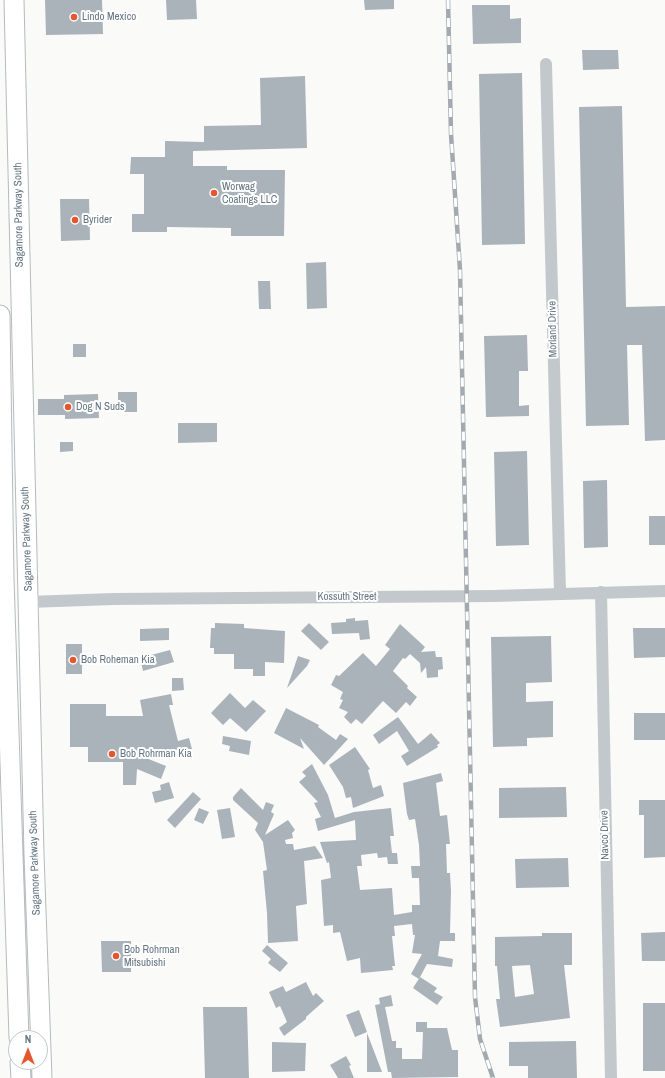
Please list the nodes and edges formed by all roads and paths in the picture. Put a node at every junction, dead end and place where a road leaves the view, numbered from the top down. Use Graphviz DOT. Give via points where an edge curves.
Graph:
graph roads {
  1 [pos="14,0"];
  2 [pos="546,64"];
  3 [pos="0,315"];
  4 [pos="665,591"];
  5 [pos="600,592"];
  6 [pos="560,593"];
  7 [pos="28,602"];
  8 [pos="20,1030"];
  9 [pos="42,1078"];
  10 [pos="611,1078"];
  1 -- 7 [label="main road, Sagamore Parkway South"];
  2 -- 6 [label="street, Morland Drive"];
  3 -- 8 [label="main road, Sagamore Parkway South" via="4,587"];
  4 -- 5 [label="street, Kossuth Street"];
  5 -- 6 [label="street, Kossuth Street"];
  5 -- 10 [label="street, Navco Drive"];
  6 -- 7 [label="street, Kossuth Street"];
  7 -- 9 [label="main road, Sagamore Parkway South"];
}
